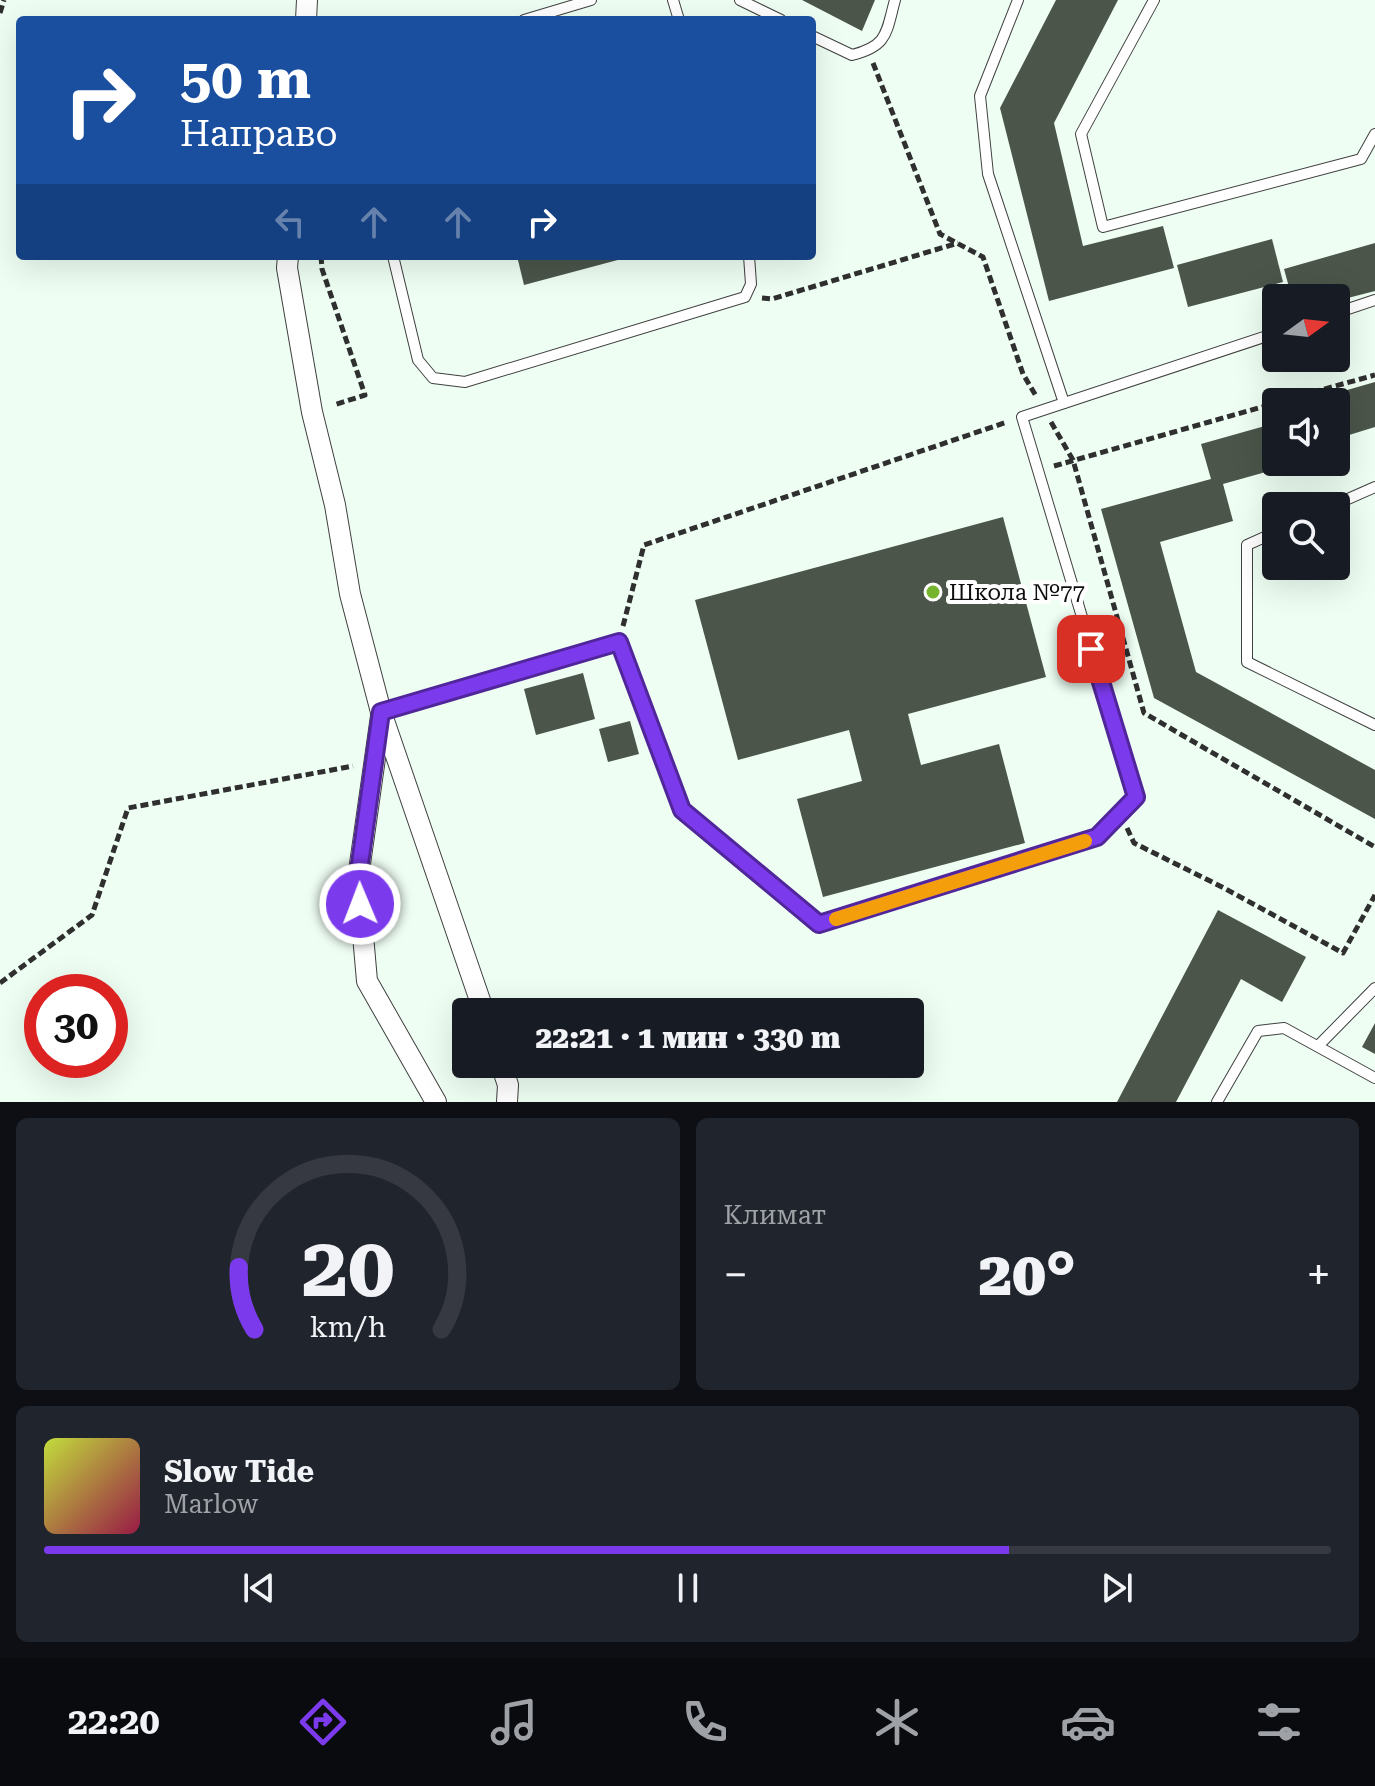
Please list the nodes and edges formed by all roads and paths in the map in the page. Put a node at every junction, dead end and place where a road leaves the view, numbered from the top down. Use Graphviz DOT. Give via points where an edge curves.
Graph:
graph roads {
  1 [pos="4,0"];
  2 [pos="591,0"];
  3 [pos="740,0"];
  4 [pos="895,0"];
  5 [pos="1018,0"];
  6 [pos="1154,0"];
  7 [pos="0,13"];
  8 [pos="537,16"];
  9 [pos="773,16"];
  10 [pos="816,38"];
  11 [pos="869,51"];
  12 [pos="1375,134"];
  13 [pos="958,243"];
  14 [pos="288,260"];
  15 [pos="321,260"];
  16 [pos="394,260"];
  17 [pos="749,260"];
  18 [pos="745,297"];
  19 [pos="1375,300"];
  20 [pos="1350,308"];
  21 [pos="1262,338"];
  22 [pos="1375,375"];
  23 [pos="1328,388"];
  24 [pos="1064,403"];
  25 [pos="1262,406"];
  26 [pos="1044,410"];
  27 [pos="312,412"];
  28 [pos="1022,417"];
  29 [pos="1073,460"];
  30 [pos="1038,470"];
  31 [pos="1375,487"];
  32 [pos="1350,498"];
  33 [pos="1262,538"];
  34 [pos="619,642"];
  35 [pos="381,712"];
  36 [pos="1375,725"];
  37 [pos="374,762"];
  38 [pos="1120,813"];
  39 [pos="1375,847"];
  40 [pos="1375,895"];
  41 [pos="0,983"];
  42 [pos="1375,988"];
  43 [pos="479,998"];
  44 [pos="1318,1046"];
  45 [pos="506,1078"];
  46 [pos="1375,1078"];
  47 [pos="436,1102"];
  48 [pos="507,1102"];
  49 [pos="1217,1102"];
  1 -- 7 [label="path"];
  2 -- 8 [label="lane"];
  3 -- 9 [label="lane"];
  4 -- 11 [label="lane" via="885,38"];
  5 -- 24 [label="lane" via="980,96 988,174"];
  6 -- 12 [label="lane" via="1081,134 1103,227 1361,159"];
  10 -- 11 [label="lane" via="852,55"];
  11 -- 13 [label="path" via="940,234"];
  13 -- 18 [label="path" via="772,299"];
  13 -- 26 [label="path" via="983,257 1023,374"];
  14 -- 27 [label="street"];
  15 -- 27 [label="path" via="365,395"];
  16 -- 18 [label="lane" via="418,360 433,378 465,382"];
  17 -- 18 [label="lane" via="751,284"];
  19 -- 20 [label="lane"];
  21 -- 24 [label="lane"];
  22 -- 23 [label="path"];
  24 -- 26 [label="lane"];
  25 -- 29 [label="path"];
  26 -- 28 [label="lane"];
  26 -- 29 [label="path"];
  27 -- 35 [label="street"];
  28 -- 30 [label="lane"];
  28 -- 34 [label="path" via="644,545"];
  29 -- 30 [label="path"];
  29 -- 39 [label="path" via="1144,713"];
  30 -- 38 [label="lane" via="1136,797"];
  31 -- 32 [label="lane"];
  33 -- 36 [label="lane" via="1247,545 1247,662"];
  34 -- 35 [label="lane"];
  34 -- 38 [label="lane" via="682,810 819,924 1097,837"];
  35 -- 37 [label="street"];
  35 -- 43 [label="street"];
  37 -- 41 [label="path" via="128,808 92,915"];
  37 -- 47 [label="street" via="358,878 367,981"];
  38 -- 40 [label="path" via="1134,843 1343,953"];
  42 -- 44 [label="lane"];
  44 -- 46 [label="lane"];
  44 -- 49 [label="lane" via="1284,1028 1258,1031"];
  45 -- 48 [label="street"];
}
